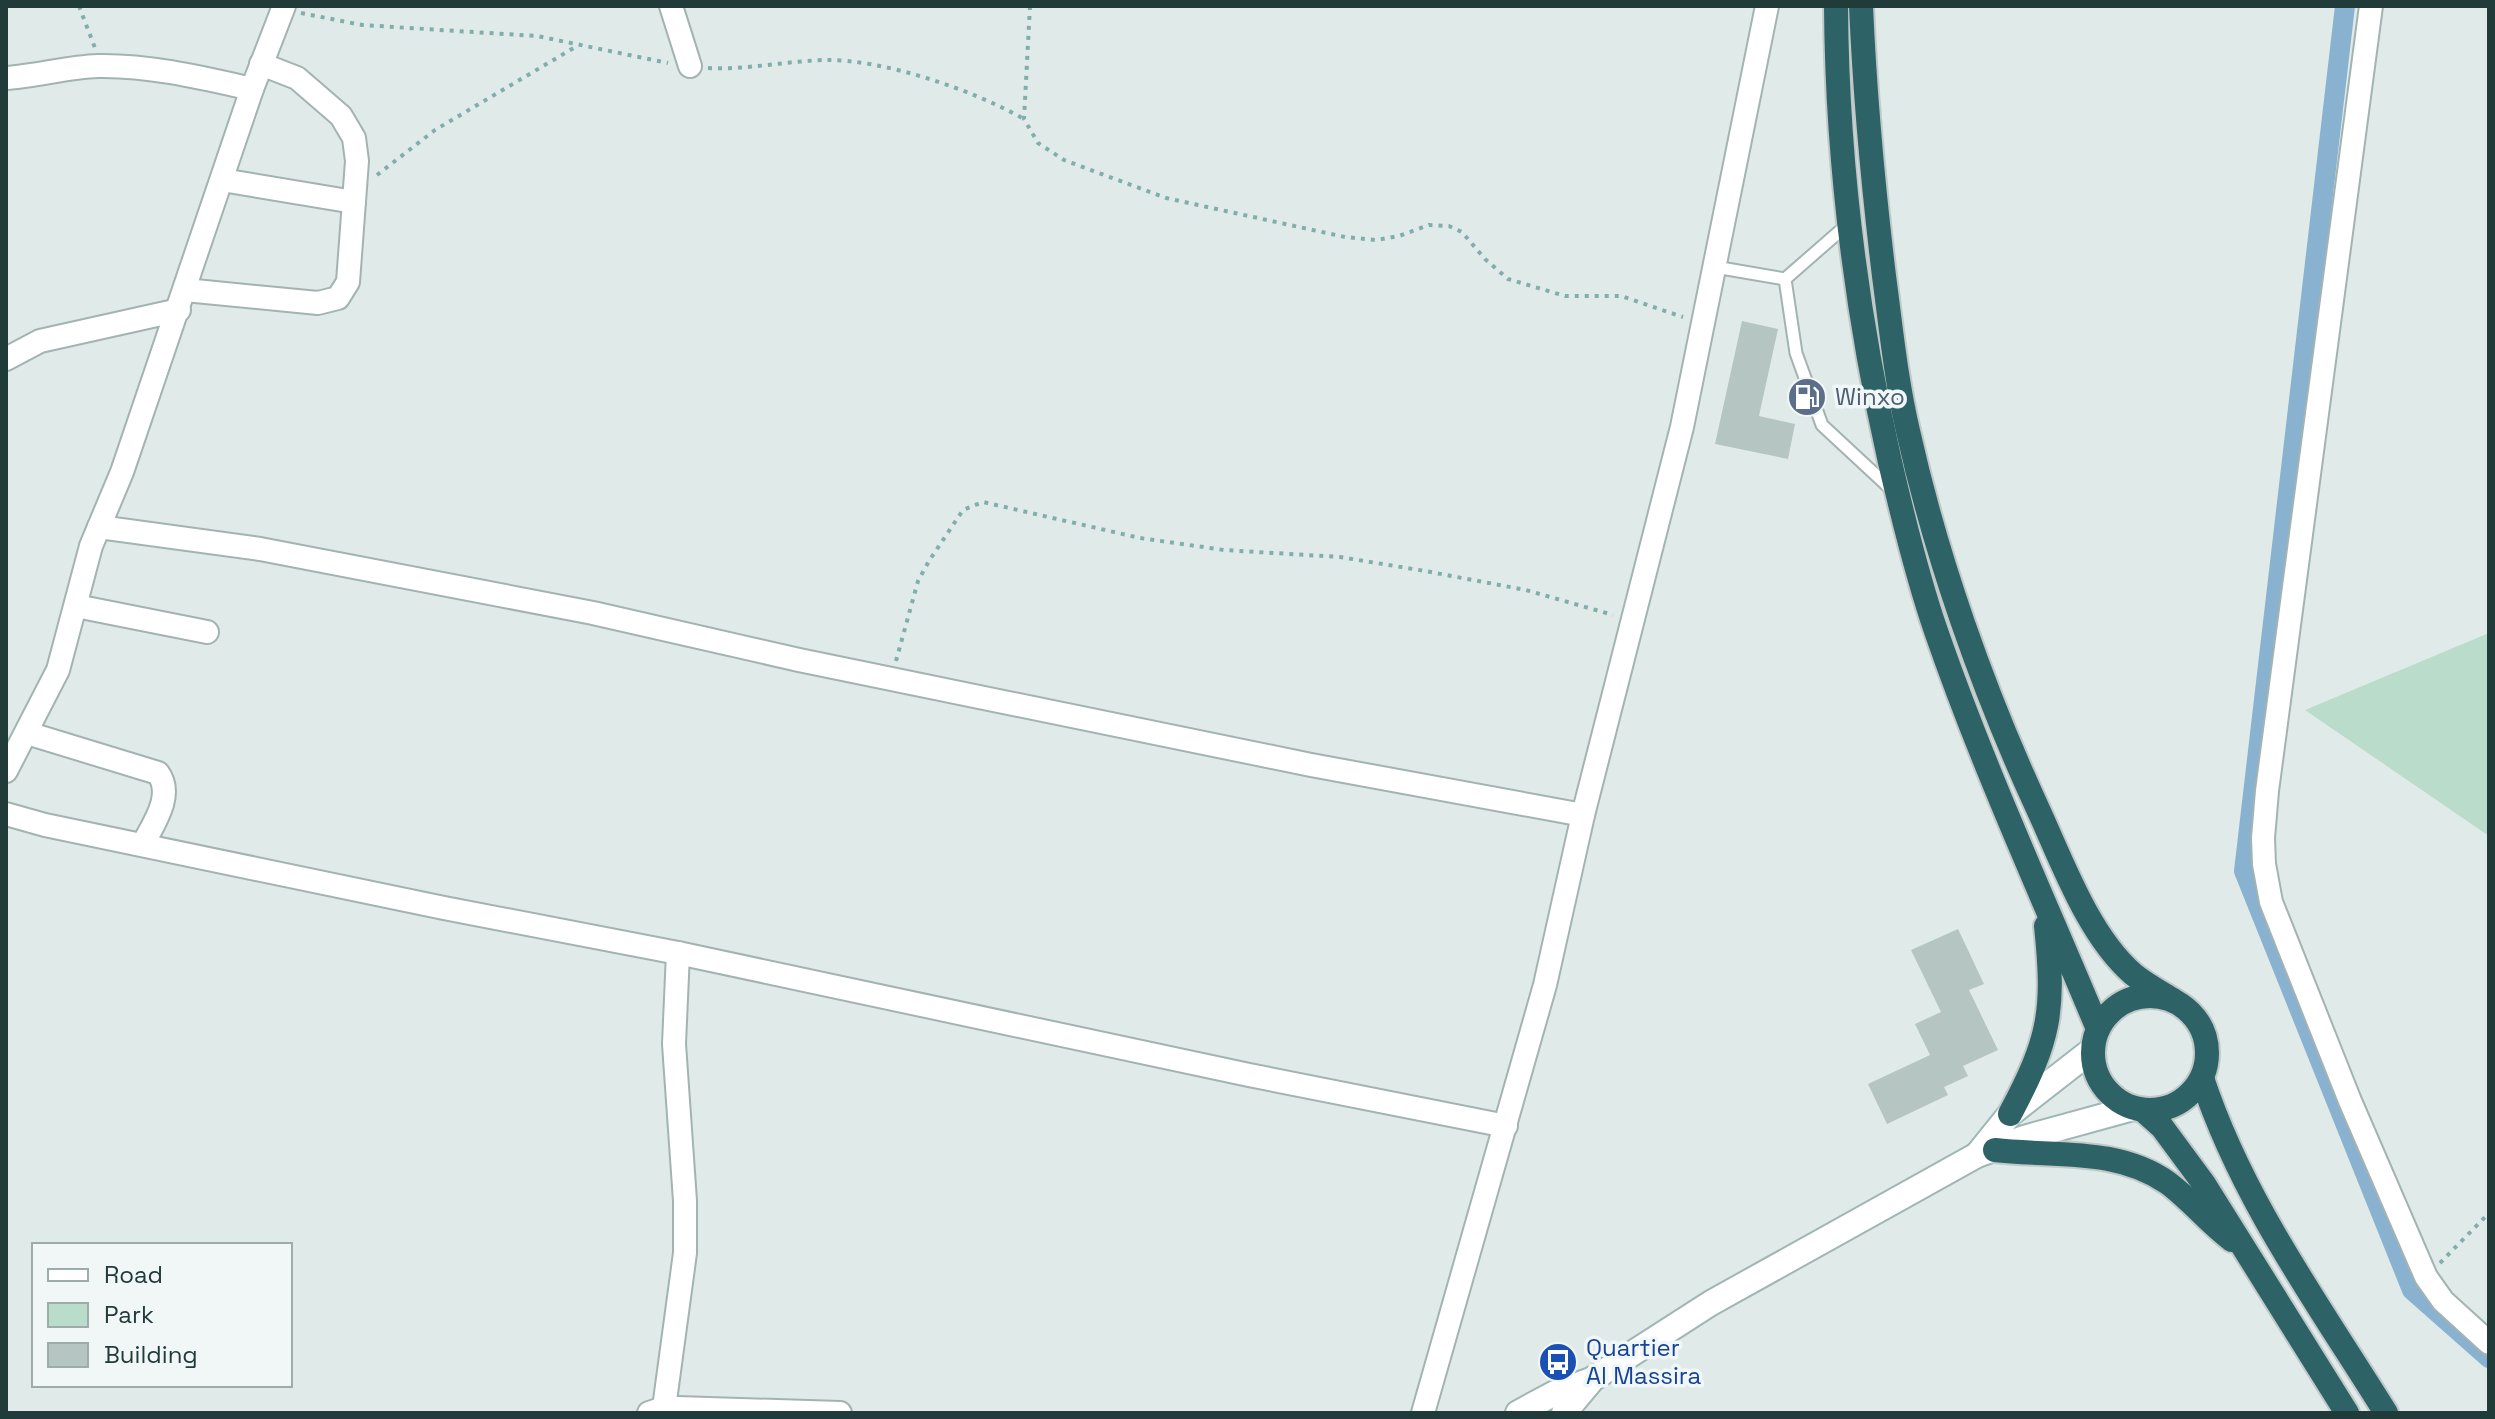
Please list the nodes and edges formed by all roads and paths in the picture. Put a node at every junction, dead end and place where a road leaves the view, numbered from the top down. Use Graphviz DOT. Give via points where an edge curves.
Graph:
graph roads {
  1 [pos="79,6"];
  2 [pos="671,6"];
  3 [pos="1030,6"];
  4 [pos="1767,6"];
  5 [pos="1836,6"];
  6 [pos="1861,6"];
  7 [pos="2371,6"];
  8 [pos="283,8"];
  9 [pos="579,44"];
  10 [pos="261,64"];
  11 [pos="102,66"];
  12 [pos="690,66"];
  13 [pos="6,78"];
  14 [pos="252,89"];
  15 [pos="1024,119"];
  16 [pos="222,180"];
  17 [pos="354,198"];
  18 [pos="1849,223"];
  19 [pos="1715,267"];
  20 [pos="1785,279"];
  21 [pos="182,300"];
  22 [pos="1704,322"];
  23 [pos="6,359"];
  24 [pos="1898,496"];
  25 [pos="99,527"];
  26 [pos="76,606"];
  27 [pos="1632,620"];
  28 [pos="207,632"];
  29 [pos="892,679"];
  30 [pos="27,733"];
  31 [pos="6,771"];
  32 [pos="6,814"];
  33 [pos="1583,815"];
  34 [pos="143,844"];
  35 [pos="2043,904"];
  36 [pos="678,953"];
  37 [pos="2173,1000"];
  38 [pos="2095,1040"];
  39 [pos="2202,1078"];
  40 [pos="2138,1109"];
  41 [pos="2010,1114"];
  42 [pos="1506,1126"];
  43 [pos="1986,1152"];
  44 [pos="2489,1213"];
  45 [pos="2248,1251"];
  46 [pos="2426,1277"];
  47 [pos="2489,1343"];
  48 [pos="1591,1380"];
  49 [pos="656,1410"];
  50 [pos="696,1411"];
  51 [pos="840,1413"];
  52 [pos="1423,1413"];
  53 [pos="1518,1413"];
  54 [pos="1564,1413"];
  55 [pos="2347,1413"];
  56 [pos="2386,1413"];
  1 -- 11 [label="path"];
  2 -- 12 [label="street"];
  3 -- 15 [label="path"];
  4 -- 19 [label="street"];
  5 -- 18 [label="highway"];
  6 -- 37 [label="highway" via="1868,138 1894,353 1928,513 2016,761 2091,919 2134,975"];
  7 -- 46 [label="street" via="2267,791 2264,864 2269,895 2302,981"];
  8 -- 9 [label="path" via="362,25 537,36"];
  8 -- 10 [label="street"];
  9 -- 12 [label="path"];
  9 -- 17 [label="path" via="435,130"];
  10 -- 14 [label="street"];
  10 -- 17 [label="street" via="297,78 341,116 354,138"];
  11 -- 13 [label="street"];
  11 -- 14 [label="street"];
  12 -- 15 [label="path" via="864,62 983,97"];
  14 -- 16 [label="street"];
  15 -- 22 [label="path" via="1038,143 1052,154 1166,198 1345,237 1376,240 1429,225 1449,226 1462,232 1508,279 1565,296 1635,299"];
  16 -- 17 [label="street"];
  16 -- 21 [label="street"];
  17 -- 21 [label="street" via="348,282 338,298 318,303"];
  18 -- 20 [label="lane"];
  18 -- 24 [label="highway" via="1868,354"];
  19 -- 20 [label="lane"];
  19 -- 22 [label="street"];
  20 -- 24 [label="lane" via="1796,353 1822,425"];
  21 -- 23 [label="street" via="40,341"];
  21 -- 25 [label="street"];
  22 -- 27 [label="street"];
  24 -- 35 [label="highway" via="1935,628"];
  25 -- 26 [label="street"];
  25 -- 29 [label="street" via="310,559 607,616"];
  26 -- 28 [label="street"];
  26 -- 30 [label="street" via="58,670"];
  27 -- 29 [label="path" via="1526,590 1439,574 1340,557 1224,550 1140,538 983,502 957,517 918,581"];
  27 -- 33 [label="street"];
  29 -- 33 [label="street"];
  30 -- 31 [label="street"];
  30 -- 34 [label="street" via="158,773 164,782 160,812"];
  32 -- 34 [label="street"];
  33 -- 42 [label="street"];
  34 -- 36 [label="street"];
  35 -- 38 [label="highway"];
  35 -- 41 [label="highway" via="2051,1004 2037,1060"];
  36 -- 42 [label="street"];
  36 -- 49 [label="street" via="674,1044 685,1253"];
  37 -- 38 [label="highway" via="2130,1000 2107,1014"];
  37 -- 39 [label="highway" via="2201,1024 2208,1061"];
  38 -- 40 [label="highway" via="2095,1068 2103,1086"];
  38 -- 41 [label="street"];
  39 -- 40 [label="highway" via="2171,1107"];
  39 -- 56 [label="highway" via="2221,1134 2254,1200"];
  40 -- 43 [label="street"];
  40 -- 45 [label="highway" via="2162,1127"];
  41 -- 43 [label="street"];
  42 -- 52 [label="street"];
  43 -- 45 [label="highway" via="2093,1156 2133,1164 2169,1184 2217,1230"];
  43 -- 48 [label="street" via="1711,1303"];
  44 -- 46 [label="path"];
  45 -- 55 [label="highway"];
  46 -- 47 [label="street" via="2443,1301"];
  48 -- 53 [label="street"];
  48 -- 54 [label="street"];
  49 -- 50 [label="street"];
  50 -- 51 [label="street"];
}
